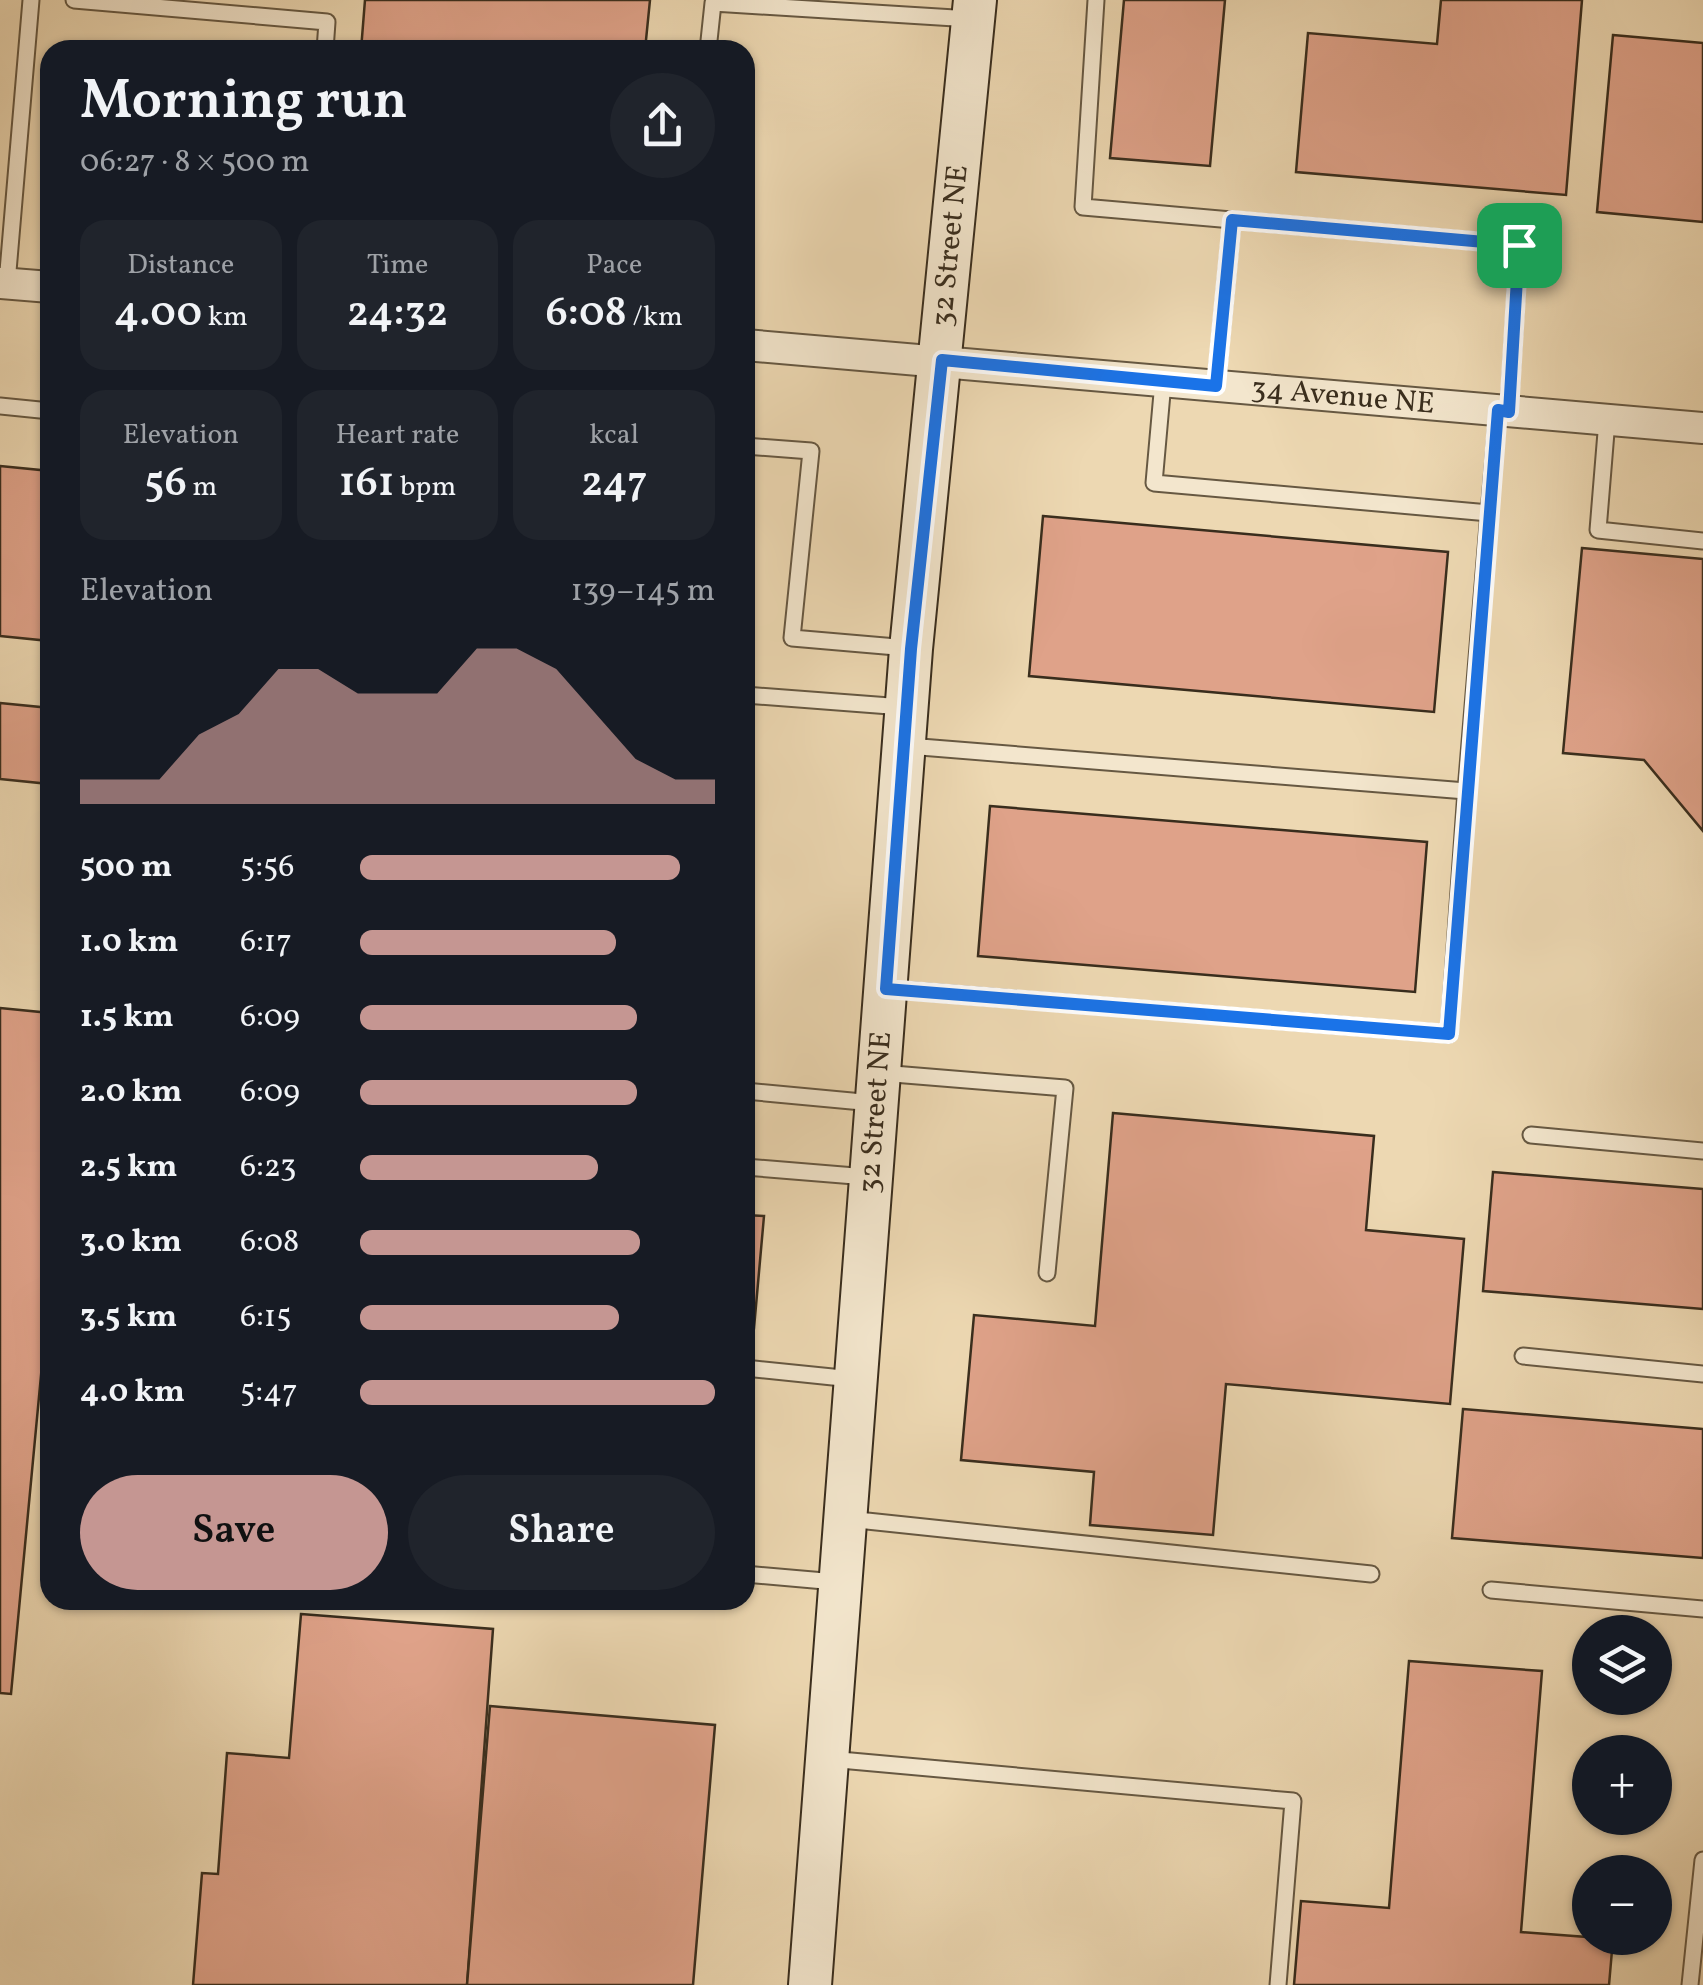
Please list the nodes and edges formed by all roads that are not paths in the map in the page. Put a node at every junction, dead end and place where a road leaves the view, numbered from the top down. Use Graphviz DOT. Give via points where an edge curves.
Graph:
graph roads {
  1 [pos="31,0"];
  2 [pos="74,0"];
  3 [pos="1096,0"];
  4 [pos="974,9"];
  5 [pos="326,40"];
  6 [pos="709,40"];
  7 [pos="1232,220"];
  8 [pos="4,283"];
  9 [pos="40,286"];
  10 [pos="755,346"];
  11 [pos="942,360"];
  12 [pos="1164,382"];
  13 [pos="1216,386"];
  14 [pos="0,406"];
  15 [pos="40,410"];
  16 [pos="1504,411"];
  17 [pos="1607,420"];
  18 [pos="1703,428"];
  19 [pos="755,447"];
  20 [pos="1490,514"];
  21 [pos="1703,540"];
  22 [pos="911,649"];
  23 [pos="755,696"];
  24 [pos="905,726"];
  25 [pos="1466,791"];
  26 [pos="886,989"];
  27 [pos="878,1088"];
  28 [pos="755,1091"];
  29 [pos="1531,1135"];
  30 [pos="1703,1151"];
  31 [pos="755,1167"];
  32 [pos="871,1178"];
  33 [pos="1048,1273"];
  34 [pos="1523,1356"];
  35 [pos="755,1369"];
  36 [pos="1703,1374"];
  37 [pos="856,1379"];
  38 [pos="845,1519"];
  39 [pos="1371,1574"];
  40 [pos="755,1575"];
  41 [pos="840,1583"];
  42 [pos="1491,1590"];
  43 [pos="1703,1609"];
  44 [pos="827,1758"];
  45 [pos="1703,1860"];
  46 [pos="810,1985"];
  47 [pos="1278,1985"];
  48 [pos="1690,1985"];
  1 -- 8 [label="lane"];
  2 -- 5 [label="lane" via="327,22"];
  3 -- 7 [label="lane" via="1084,207"];
  4 -- 6 [label="lane" via="713,4"];
  4 -- 11 [label="street, 32 Street NE"];
  7 -- 13 [label="lane"];
  7 -- 16 [label="lane" via="1519,245"];
  8 -- 9 [label="street"];
  10 -- 11 [label="street, 34 Avenue NE"];
  11 -- 12 [label="street, 34 Avenue NE"];
  11 -- 22 [label="street, 32 Street NE"];
  12 -- 13 [label="street, 34 Avenue NE"];
  12 -- 20 [label="lane" via="1154,483"];
  13 -- 16 [label="street, 34 Avenue NE"];
  14 -- 15 [label="lane"];
  16 -- 17 [label="street, 34 Avenue NE"];
  16 -- 20 [label="lane"];
  17 -- 18 [label="street, 34 Avenue NE"];
  17 -- 21 [label="lane" via="1598,530"];
  19 -- 22 [label="lane" via="811,451 792,638"];
  20 -- 25 [label="lane"];
  22 -- 24 [label="street, 32 Street NE"];
  23 -- 24 [label="lane"];
  24 -- 25 [label="lane"];
  24 -- 26 [label="street, 32 Street NE"];
  25 -- 26 [label="lane" via="1449,1034"];
  26 -- 27 [label="street, 32 Street NE"];
  27 -- 28 [label="lane"];
  27 -- 32 [label="street, 32 Street NE"];
  27 -- 33 [label="lane" via="1065,1088"];
  29 -- 30 [label="lane"];
  31 -- 32 [label="lane"];
  32 -- 37 [label="street, 32 Street NE"];
  34 -- 36 [label="lane"];
  35 -- 37 [label="lane"];
  37 -- 38 [label="street, 32 Street NE"];
  38 -- 39 [label="lane"];
  38 -- 41 [label="street, 32 Street NE"];
  40 -- 41 [label="lane"];
  41 -- 44 [label="street, 32 Street NE"];
  42 -- 43 [label="lane"];
  44 -- 46 [label="street, 32 Street NE"];
  44 -- 47 [label="lane" via="1293,1801"];
  45 -- 48 [label="lane"];
}
